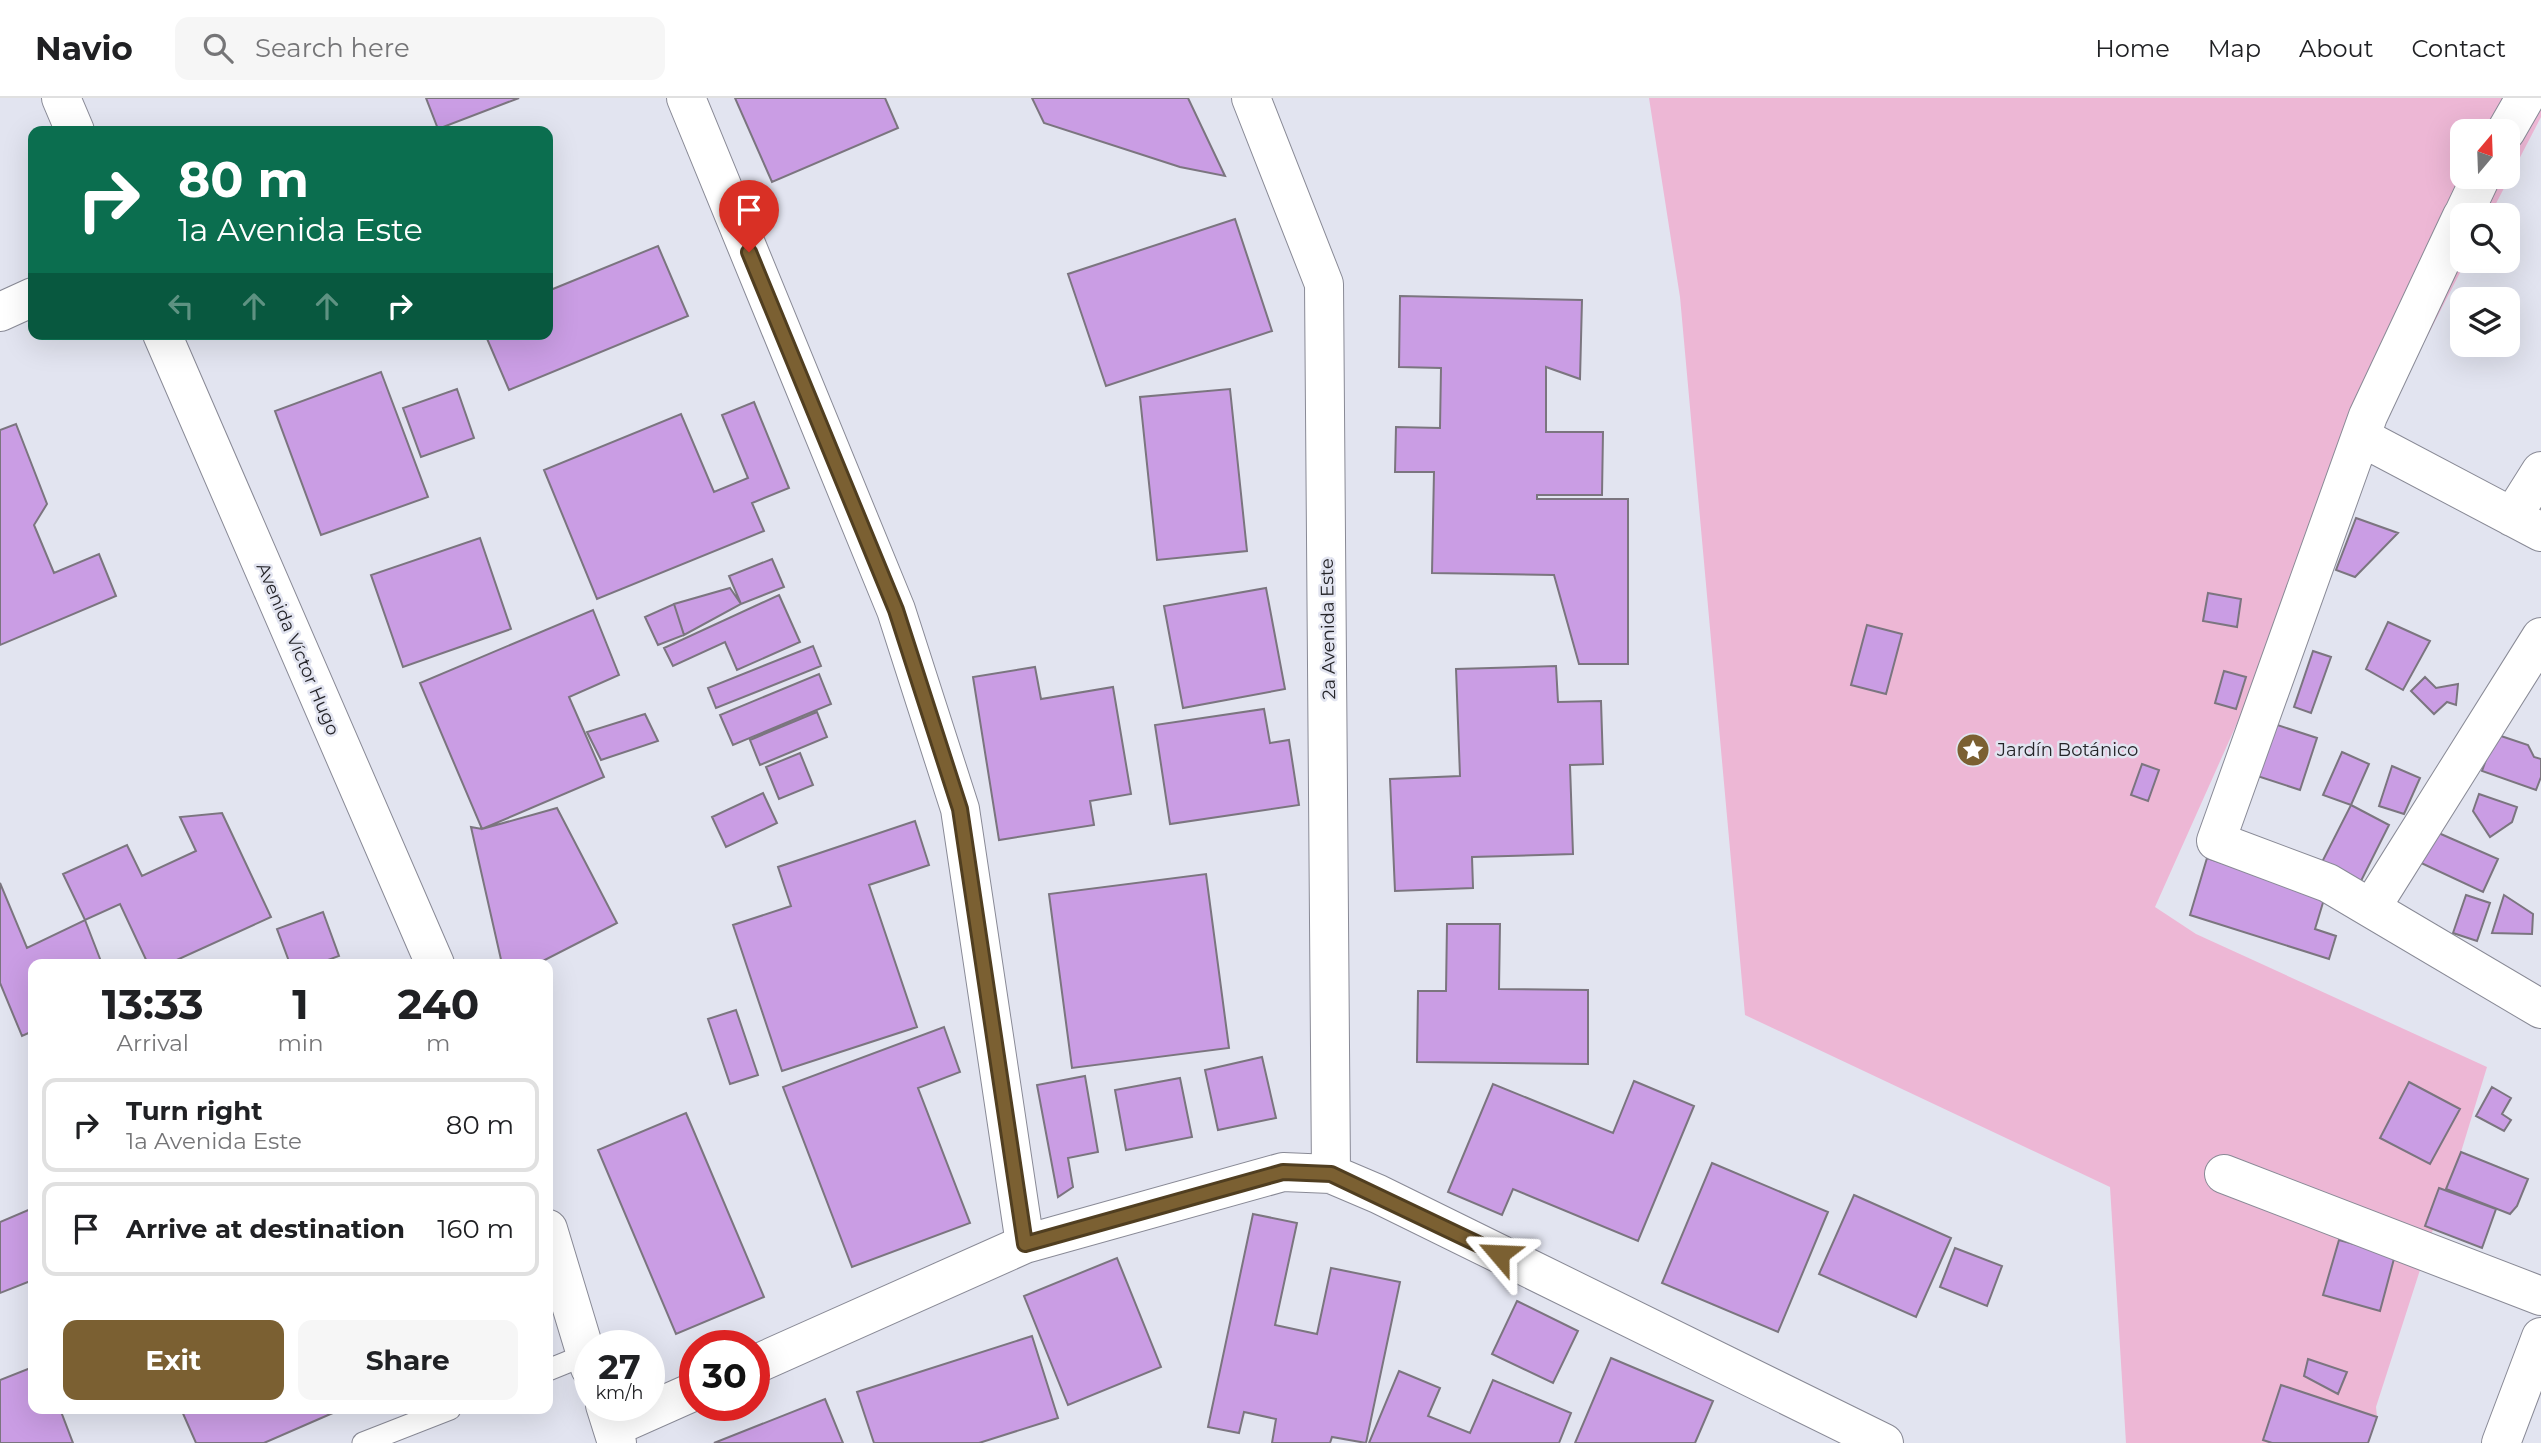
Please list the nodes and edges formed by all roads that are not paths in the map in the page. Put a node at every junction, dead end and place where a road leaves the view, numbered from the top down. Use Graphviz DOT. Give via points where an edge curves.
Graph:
graph roads {
  1 [pos="61,98"];
  2 [pos="686,98"];
  3 [pos="1251,98"];
  4 [pos="2525,98"];
  5 [pos="2513,119"];
  6 [pos="73,126"];
  7 [pos="2450,243"];
  8 [pos="28,299"];
  9 [pos="0,312"];
  10 [pos="165,340"];
  11 [pos="2361,437"];
  12 [pos="2541,471"];
  13 [pos="2526,524"];
  14 [pos="2541,636"];
  15 [pos="2371,908"];
  16 [pos="433,959"];
  17 [pos="2541,1009"];
  18 [pos="1331,1174"];
  19 [pos="2224,1174"];
  20 [pos="1025,1244"];
  21 [pos="553,1246"];
  22 [pos="2541,1296"];
  23 [pos="578,1330"];
  24 [pos="2541,1337"];
  25 [pos="770,1358"];
  26 [pos="574,1365"];
  27 [pos="553,1369"];
  28 [pos="679,1398"];
  29 [pos="437,1414"];
  30 [pos="612,1425"];
  31 [pos="363,1443"];
  32 [pos="1884,1443"];
  33 [pos="2501,1443"];
  1 -- 6 [label="street"];
  2 -- 20 [label="street" via="896,610 960,809"];
  3 -- 18 [label="street, 2a Avenida Este" via="1324,284"];
  4 -- 5 [label="street"];
  7 -- 11 [label="street"];
  8 -- 9 [label="street"];
  10 -- 16 [label="street, Avenida Víctor Hugo"];
  11 -- 13 [label="street"];
  11 -- 15 [label="street" via="2216,841 2328,883"];
  12 -- 13 [label="street"];
  14 -- 15 [label="street"];
  15 -- 17 [label="street"];
  18 -- 20 [label="street" via="1283,1172"];
  18 -- 32 [label="street"];
  19 -- 22 [label="street"];
  20 -- 25 [label="street"];
  21 -- 23 [label="street"];
  24 -- 33 [label="street"];
  26 -- 27 [label="lane"];
  28 -- 30 [label="street"];
  29 -- 31 [label="lane"];
}
